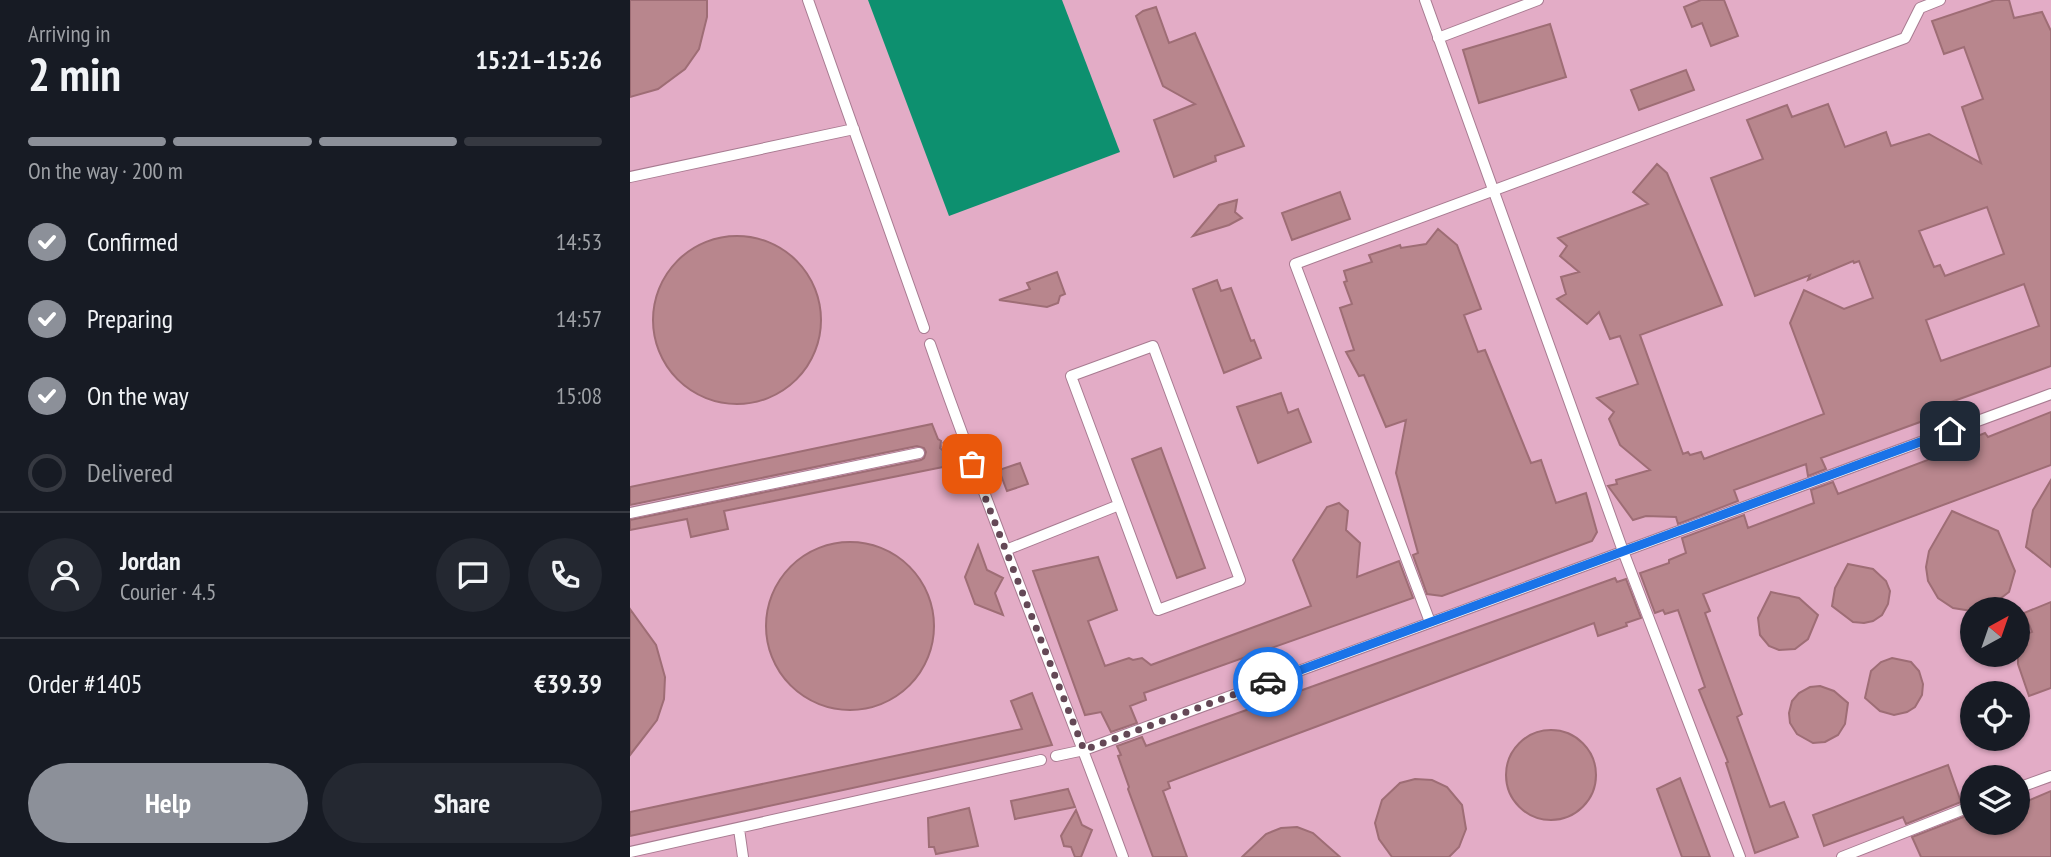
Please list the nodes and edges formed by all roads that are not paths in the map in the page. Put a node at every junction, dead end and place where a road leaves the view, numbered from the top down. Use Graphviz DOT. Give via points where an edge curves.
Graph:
graph roads {
  1 [pos="808,0"];
  2 [pos="1425,0"];
  3 [pos="1538,0"];
  4 [pos="1940,0"];
  5 [pos="1438,38"];
  6 [pos="854,129"];
  7 [pos="630,177"];
  8 [pos="1493,191"];
  9 [pos="924,328"];
  10 [pos="930,344"];
  11 [pos="2051,394"];
  12 [pos="964,442"];
  13 [pos="947,446"];
  14 [pos="919,453"];
  15 [pos="1119,505"];
  16 [pos="630,513"];
  17 [pos="1006,550"];
  18 [pos="1623,551"];
  19 [pos="1430,622"];
  20 [pos="1084,750"];
  21 [pos="1056,757"];
  22 [pos="1041,760"];
  23 [pos="2051,776"];
  24 [pos="2030,784"];
  25 [pos="1960,811"];
  26 [pos="739,829"];
  27 [pos="630,852"];
  28 [pos="743,857"];
  29 [pos="1123,857"];
  30 [pos="1740,857"];
  31 [pos="1842,857"];
  1 -- 6 [label="lane"];
  2 -- 5 [label="lane"];
  3 -- 5 [label="lane"];
  4 -- 8 [label="lane" via="1920,8 1905,38"];
  5 -- 8 [label="lane"];
  6 -- 7 [label="lane"];
  6 -- 9 [label="lane"];
  8 -- 18 [label="lane"];
  8 -- 19 [label="lane" via="1296,264"];
  10 -- 12 [label="lane"];
  11 -- 18 [label="lane"];
  12 -- 13 [label="lane"];
  12 -- 17 [label="lane"];
  14 -- 16 [label="lane"];
  15 -- 15 [label="lane" via="1071,376 1153,346 1240,580 1158,610"];
  15 -- 17 [label="lane"];
  17 -- 20 [label="lane"];
  18 -- 19 [label="lane"];
  18 -- 30 [label="lane"];
  19 -- 20 [label="lane"];
  20 -- 21 [label="lane"];
  20 -- 29 [label="lane"];
  22 -- 26 [label="lane"];
  23 -- 24 [label="lane"];
  25 -- 31 [label="lane"];
  26 -- 27 [label="lane"];
  26 -- 28 [label="lane"];
}
